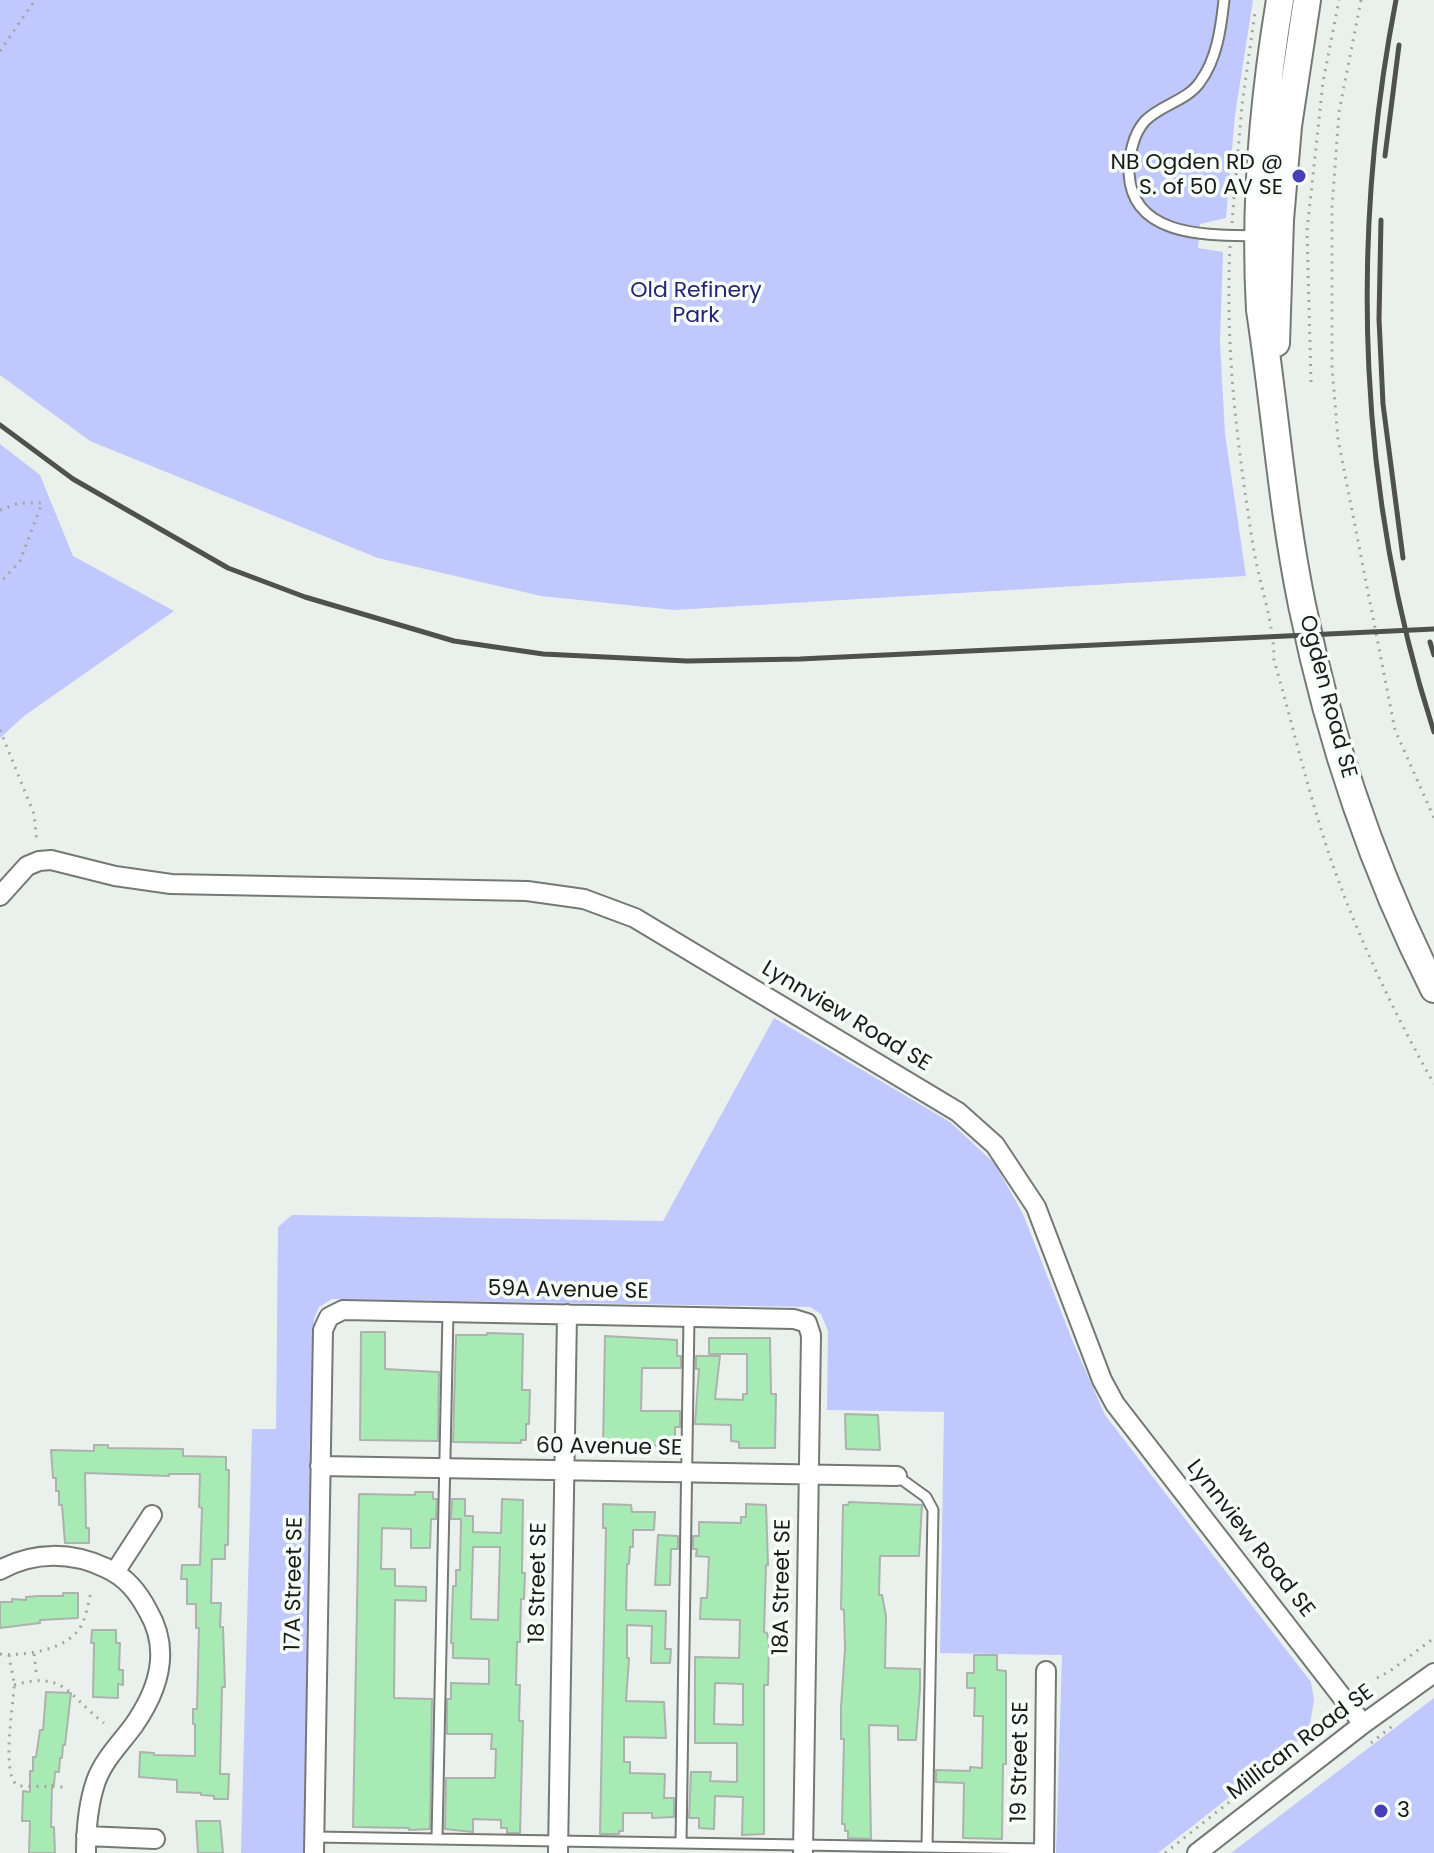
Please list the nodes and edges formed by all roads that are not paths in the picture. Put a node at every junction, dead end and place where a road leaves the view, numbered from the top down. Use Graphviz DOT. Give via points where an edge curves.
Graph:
graph roads {
  1 [pos="1224,0"];
  2 [pos="1280,0"];
  3 [pos="1307,0"];
  4 [pos="1269,236"];
  5 [pos="0,896"];
  6 [pos="1434,989"];
  7 [pos="448,1312"];
  8 [pos="567,1314"];
  9 [pos="329,1317"];
  10 [pos="689,1317"];
  11 [pos="807,1323"];
  12 [pos="320,1466"];
  13 [pos="443,1468"];
  14 [pos="565,1470"];
  15 [pos="687,1474"];
  16 [pos="809,1475"];
  17 [pos="897,1476"];
  18 [pos="152,1515"];
  19 [pos="0,1570"];
  20 [pos="115,1572"];
  21 [pos="1046,1671"];
  22 [pos="1434,1673"];
  23 [pos="1363,1724"];
  24 [pos="437,1838"];
  25 [pos="155,1839"];
  26 [pos="681,1842"];
  27 [pos="86,1844"];
  28 [pos="314,1845"];
  29 [pos="558,1847"];
  30 [pos="927,1847"];
  31 [pos="803,1849"];
  32 [pos="1044,1851"];
  33 [pos="1197,1853"];
  1 -- 4 [label="lane" via="1220,37 1200,83 1144,121 1129,155 1130,185 1139,206 1169,229"];
  2 -- 4 [label="street, Ogden Road SE" via="1264,115"];
  3 -- 4 [label="street, Ogden Road SE"];
  4 -- 6 [label="street, Ogden Road SE" via="1272,391 1302,604 1324,699 1375,857"];
  5 -- 23 [label="street, Lynnview Road SE" via="27,866 51,860 171,884 527,891 584,899 635,918 958,1112 995,1145 1036,1207 1115,1404"];
  7 -- 8 [label="street, 59A Avenue SE"];
  7 -- 9 [label="street, 59A Avenue SE" via="343,1310"];
  7 -- 13 [label="lane"];
  8 -- 10 [label="street, 59A Avenue SE"];
  8 -- 14 [label="street, 18 Street SE"];
  9 -- 12 [label="street, 17A Street SE" via="323,1330"];
  10 -- 11 [label="street, 59A Avenue SE"];
  10 -- 15 [label="lane"];
  11 -- 16 [label="street, 18A Street SE"];
  12 -- 13 [label="street, 60 Avenue SE"];
  12 -- 28 [label="street, 17A Street SE"];
  13 -- 14 [label="street, 60 Avenue SE"];
  13 -- 24 [label="lane"];
  14 -- 15 [label="street, 60 Avenue SE"];
  14 -- 29 [label="street, 18 Street SE"];
  15 -- 16 [label="street, 60 Avenue SE"];
  15 -- 26 [label="lane"];
  16 -- 17 [label="street, 60 Avenue SE"];
  16 -- 31 [label="street, 18A Street SE"];
  17 -- 30 [label="lane" via="926,1497 933,1510"];
  18 -- 20 [label="street"];
  19 -- 20 [label="street" via="57,1555"];
  20 -- 27 [label="street" via="138,1592 154,1621 161,1669 149,1699 97,1778 88,1806"];
  21 -- 32 [label="street, 19 Street SE"];
  22 -- 23 [label="street, Millican Road SE"];
  23 -- 33 [label="street, Millican Road SE"];
  24 -- 28 [label="lane"];
  24 -- 29 [label="lane"];
  25 -- 27 [label="street"];
  26 -- 29 [label="lane"];
  26 -- 31 [label="lane"];
  30 -- 31 [label="lane"];
  30 -- 32 [label="lane"];
}
